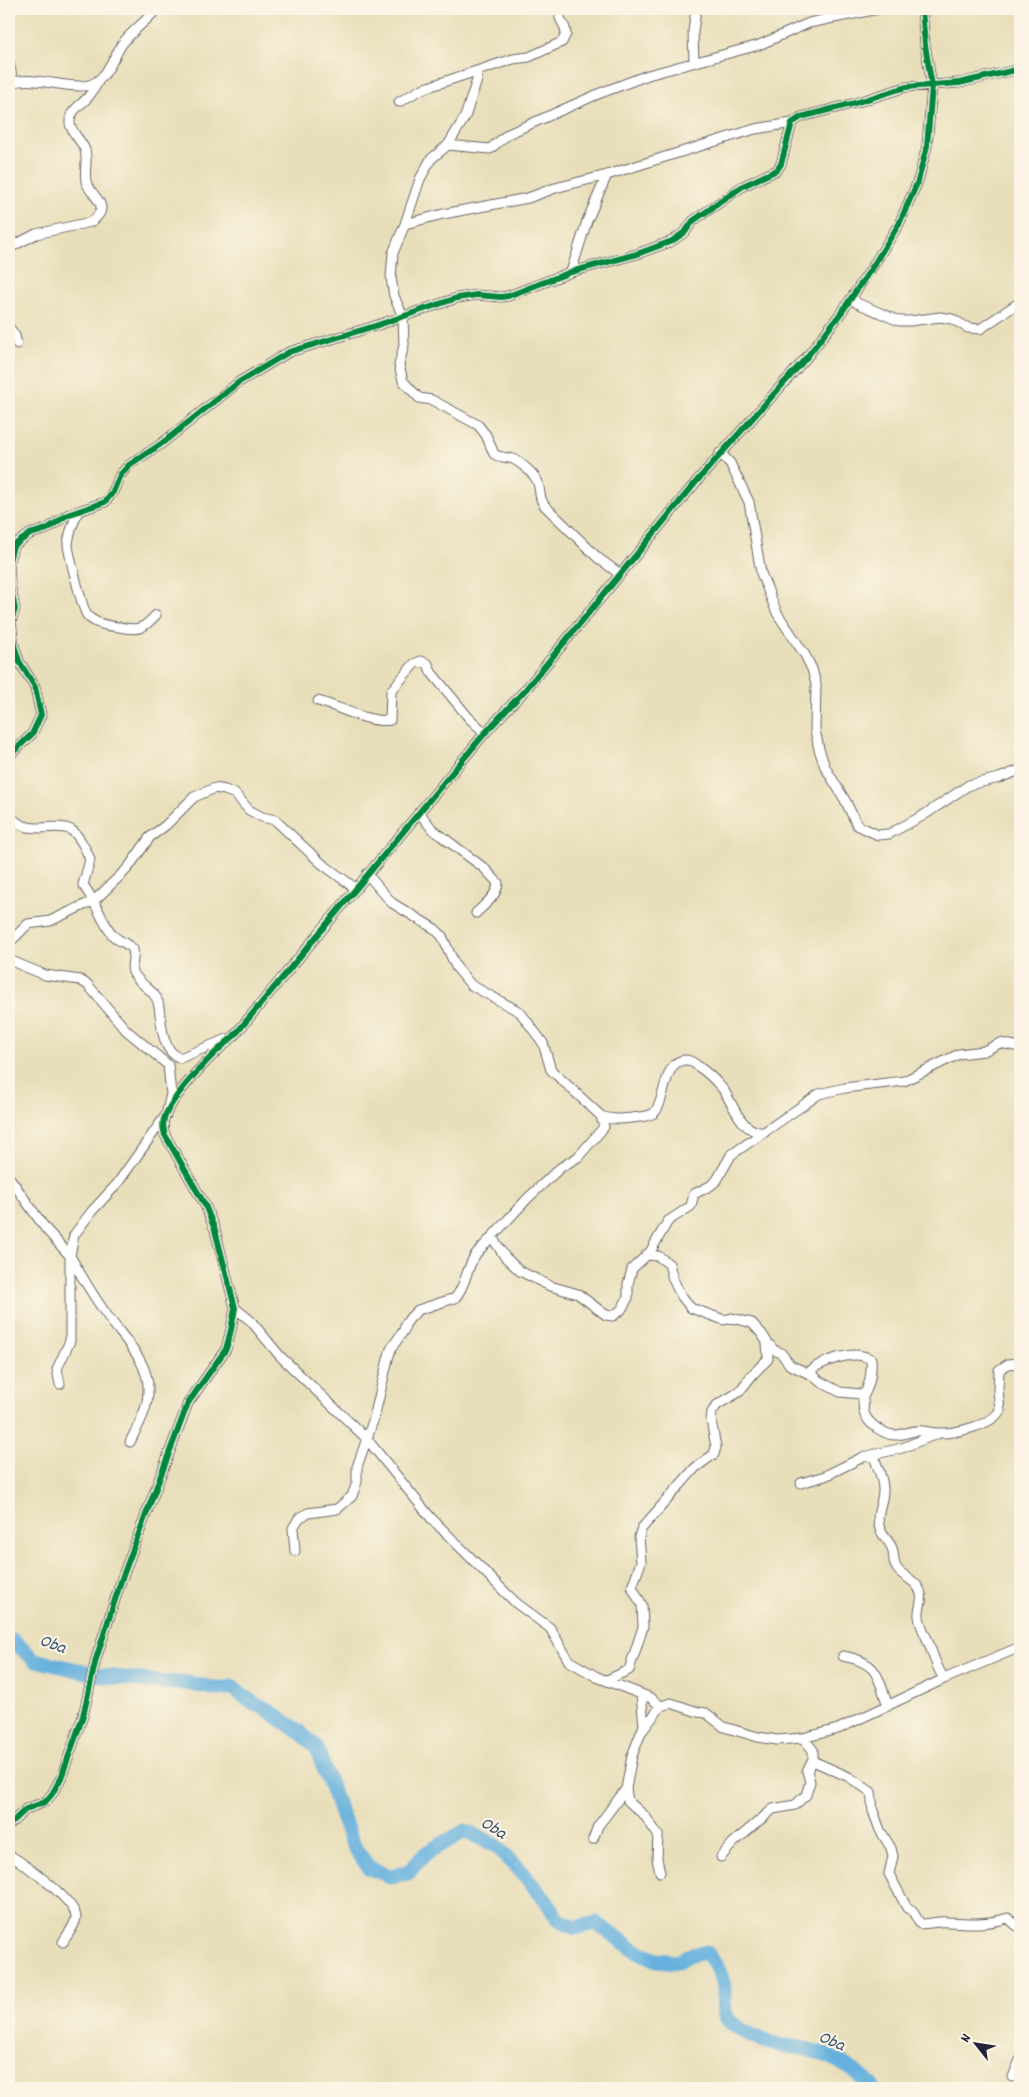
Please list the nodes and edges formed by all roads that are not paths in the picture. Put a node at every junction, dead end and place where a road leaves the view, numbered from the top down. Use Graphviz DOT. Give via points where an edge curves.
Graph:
graph roads {
  1 [pos="157,9"];
  2 [pos="560,9"];
  3 [pos="696,9"];
  4 [pos="878,9"];
  5 [pos="922,9"];
  6 [pos="694,61"];
  7 [pos="9,62"];
  8 [pos="1020,69"];
  9 [pos="478,71"];
  10 [pos="99,80"];
  11 [pos="11,83"];
  12 [pos="932,86"];
  13 [pos="400,102"];
  14 [pos="792,123"];
  15 [pos="448,145"];
  16 [pos="607,175"];
  17 [pos="405,224"];
  18 [pos="9,248"];
  19 [pos="571,272"];
  20 [pos="852,297"];
  21 [pos="1020,302"];
  22 [pos="403,317"];
  23 [pos="9,327"];
  24 [pos="17,344"];
  25 [pos="720,453"];
  26 [pos="78,511"];
  27 [pos="11,546"];
  28 [pos="620,574"];
  29 [pos="156,615"];
  30 [pos="10,622"];
  31 [pos="318,701"];
  32 [pos="485,733"];
  33 [pos="9,756"];
  34 [pos="1020,770"];
  35 [pos="419,812"];
  36 [pos="9,814"];
  37 [pos="367,874"];
  38 [pos="356,888"];
  39 [pos="95,900"];
  40 [pos="476,913"];
  41 [pos="9,943"];
  42 [pos="9,960"];
  43 [pos="234,1036"];
  44 [pos="1020,1046"];
  45 [pos="166,1115"];
  46 [pos="601,1116"];
  47 [pos="765,1132"];
  48 [pos="9,1177"];
  49 [pos="74,1235"];
  50 [pos="492,1237"];
  51 [pos="56,1239"];
  52 [pos="70,1256"];
  53 [pos="646,1256"];
  54 [pos="235,1308"];
  55 [pos="767,1342"];
  56 [pos="1020,1363"];
  57 [pos="809,1373"];
  58 [pos="60,1384"];
  59 [pos="863,1397"];
  60 [pos="940,1434"];
  61 [pos="366,1438"];
  62 [pos="130,1442"];
  63 [pos="874,1456"];
  64 [pos="801,1483"];
  65 [pos="295,1551"];
  66 [pos="1020,1647"];
  67 [pos="843,1656"];
  68 [pos="944,1679"];
  69 [pos="607,1680"];
  70 [pos="641,1694"];
  71 [pos="661,1706"];
  72 [pos="888,1706"];
  73 [pos="643,1731"];
  74 [pos="803,1738"];
  75 [pos="812,1761"];
  76 [pos="626,1789"];
  77 [pos="9,1825"];
  78 [pos="593,1839"];
  79 [pos="9,1855"];
  80 [pos="721,1857"];
  81 [pos="660,1872"];
  82 [pos="1020,1926"];
  83 [pos="63,1942"];
  84 [pos="1020,2060"];
  85 [pos="1013,2077"];
  1 -- 10 [label="street" via="123,42"];
  2 -- 9 [label="street" via="560,18 566,28 562,42 530,57"];
  3 -- 6 [label="street" via="692,32"];
  4 -- 6 [label="street" via="809,23 760,45"];
  5 -- 12 [label="street"];
  6 -- 15 [label="street" via="598,94 508,134 490,149"];
  7 -- 11 [label="street"];
  8 -- 12 [label="street"];
  9 -- 13 [label="street" via="422,89"];
  9 -- 15 [label="street" via="465,116"];
  10 -- 11 [label="street" via="82,86 47,82"];
  10 -- 18 [label="street" via="90,96 72,112 70,123 86,153 86,182 100,204 98,217 91,222 36,234"];
  12 -- 14 [label="street" via="906,87 800,117"];
  12 -- 20 [label="street" via="927,146 918,181 899,224"];
  14 -- 16 [label="street" via="755,129"];
  14 -- 19 [label="street" via="777,170 730,194 672,241"];
  15 -- 17 [label="street" via="431,159 420,179"];
  16 -- 17 [label="street" via="528,198"];
  16 -- 19 [label="street"];
  17 -- 22 [label="street" via="393,253 391,278"];
  19 -- 22 [label="street" via="502,298 468,295"];
  20 -- 21 [label="street" via="857,303 899,321 940,316 968,328 980,329"];
  20 -- 25 [label="street" via="806,358"];
  22 -- 26 [label="street" via="288,352 239,382 162,444 129,464 105,502"];
  22 -- 28 [label="street" via="404,345 399,365 403,381 419,398 432,400 478,425 494,454 513,460 533,475 544,505 598,558"];
  23 -- 24 [label="street" via="16,336"];
  25 -- 28 [label="street"];
  25 -- 34 [label="street" via="730,463 749,502 761,573 777,613 812,669 816,684 818,749 857,825 878,835 889,834 969,785"];
  26 -- 27 [label="street"];
  26 -- 29 [label="street" via="68,543 86,614 93,621 121,628 146,627"];
  27 -- 30 [label="street" via="9,569 15,609"];
  28 -- 32 [label="street" via="526,689"];
  30 -- 33 [label="street" via="19,661 35,687 41,715 32,734"];
  31 -- 32 [label="street" via="357,714 390,720 391,691 414,664 421,661 428,664 469,718"];
  32 -- 35 [label="street"];
  35 -- 37 [label="street"];
  35 -- 40 [label="street" via="432,830 484,868 498,883 493,896"];
  36 -- 39 [label="street" via="25,826 63,828 76,834 90,860 83,885"];
  37 -- 38 [label="street"];
  37 -- 46 [label="street" via="392,903 442,936 456,967 471,985 520,1012 543,1043 551,1070"];
  38 -- 39 [label="street" via="321,863 275,820 249,810 235,794 215,788 194,797 150,837 128,868"];
  38 -- 43 [label="street"];
  39 -- 41 [label="street" via="50,921 28,924"];
  39 -- 43 [label="street" via="112,934 133,949 132,970 158,999 164,1037 174,1056 180,1058"];
  42 -- 45 [label="street" via="45,975 80,980 88,985 126,1030 168,1065 171,1094"];
  43 -- 45 [label="street" via="185,1087"];
  44 -- 47 [label="street" via="1000,1043 984,1051 959,1054 904,1081 819,1094"];
  45 -- 49 [label="street" via="117,1184"];
  45 -- 54 [label="street" via="163,1122 165,1135 205,1205 215,1230"];
  46 -- 47 [label="street" via="630,1118 654,1113 670,1072 677,1062 690,1060 722,1088 746,1125 754,1131"];
  46 -- 50 [label="street" via="604,1127 593,1142 528,1198"];
  47 -- 53 [label="street" via="731,1155 717,1180 694,1194 692,1206 668,1221"];
  48 -- 51 [label="street"];
  49 -- 51 [label="street"];
  49 -- 52 [label="street"];
  50 -- 53 [label="street" via="505,1257 520,1271 550,1286 578,1294 609,1317 621,1310 628,1298 632,1269"];
  50 -- 61 [label="street" via="469,1264 455,1298 418,1310 405,1325 391,1349"];
  51 -- 52 [label="street"];
  52 -- 58 [label="street" via="70,1341 57,1369"];
  52 -- 62 [label="street" via="141,1362 147,1376 148,1391 143,1414"];
  53 -- 55 [label="street" via="658,1256 669,1264 680,1294 691,1308 724,1320 732,1318 752,1323"];
  54 -- 61 [label="street"];
  54 -- 77 [label="street" via="226,1349 188,1403 121,1581 96,1658 83,1716 61,1778 45,1802 26,1809"];
  55 -- 57 [label="street" via="790,1365"];
  55 -- 69 [label="street" via="768,1359 739,1392 717,1405 712,1412 714,1454 695,1468 642,1528 639,1537 641,1562 632,1587 642,1605 643,1627 629,1670"];
  56 -- 60 [label="street" via="1008,1364 999,1370 998,1415 969,1429"];
  57 -- 59 [label="street" via="840,1392 861,1394"];
  57 -- 59 [label="street" via="823,1362 854,1355 871,1359 868,1389"];
  59 -- 60 [label="street" via="868,1420 883,1432 901,1436 916,1431"];
  60 -- 63 [label="street"];
  61 -- 65 [label="street" via="352,1496 337,1509 308,1513 299,1518 293,1528"];
  61 -- 69 [label="street" via="431,1518 516,1603 550,1628 569,1661"];
  63 -- 64 [label="street" via="863,1457 825,1476"];
  63 -- 68 [label="street" via="883,1494 878,1524 891,1545 898,1571 921,1591 920,1625 934,1663"];
  66 -- 68 [label="street"];
  67 -- 72 [label="street" via="866,1663 874,1671"];
  68 -- 72 [label="street"];
  69 -- 70 [label="street"];
  70 -- 71 [label="street"];
  70 -- 73 [label="street"];
  71 -- 73 [label="street"];
  71 -- 74 [label="street" via="671,1702 706,1713 724,1727 758,1737 777,1740"];
  72 -- 74 [label="street" via="838,1729"];
  73 -- 76 [label="street" via="632,1756"];
  74 -- 75 [label="street" via="813,1750"];
  75 -- 80 [label="street" via="807,1771 809,1788 800,1801 773,1809 732,1842"];
  75 -- 82 [label="street" via="849,1777 871,1792 873,1811 893,1856 889,1874 907,1908 912,1910 920,1924 987,1924 1008,1918"];
  76 -- 78 [label="street" via="598,1826"];
  76 -- 81 [label="street" via="628,1801 658,1834"];
  79 -- 83 [label="street" via="52,1886 74,1910 74,1924"];
  84 -- 85 [label="street"];
}
